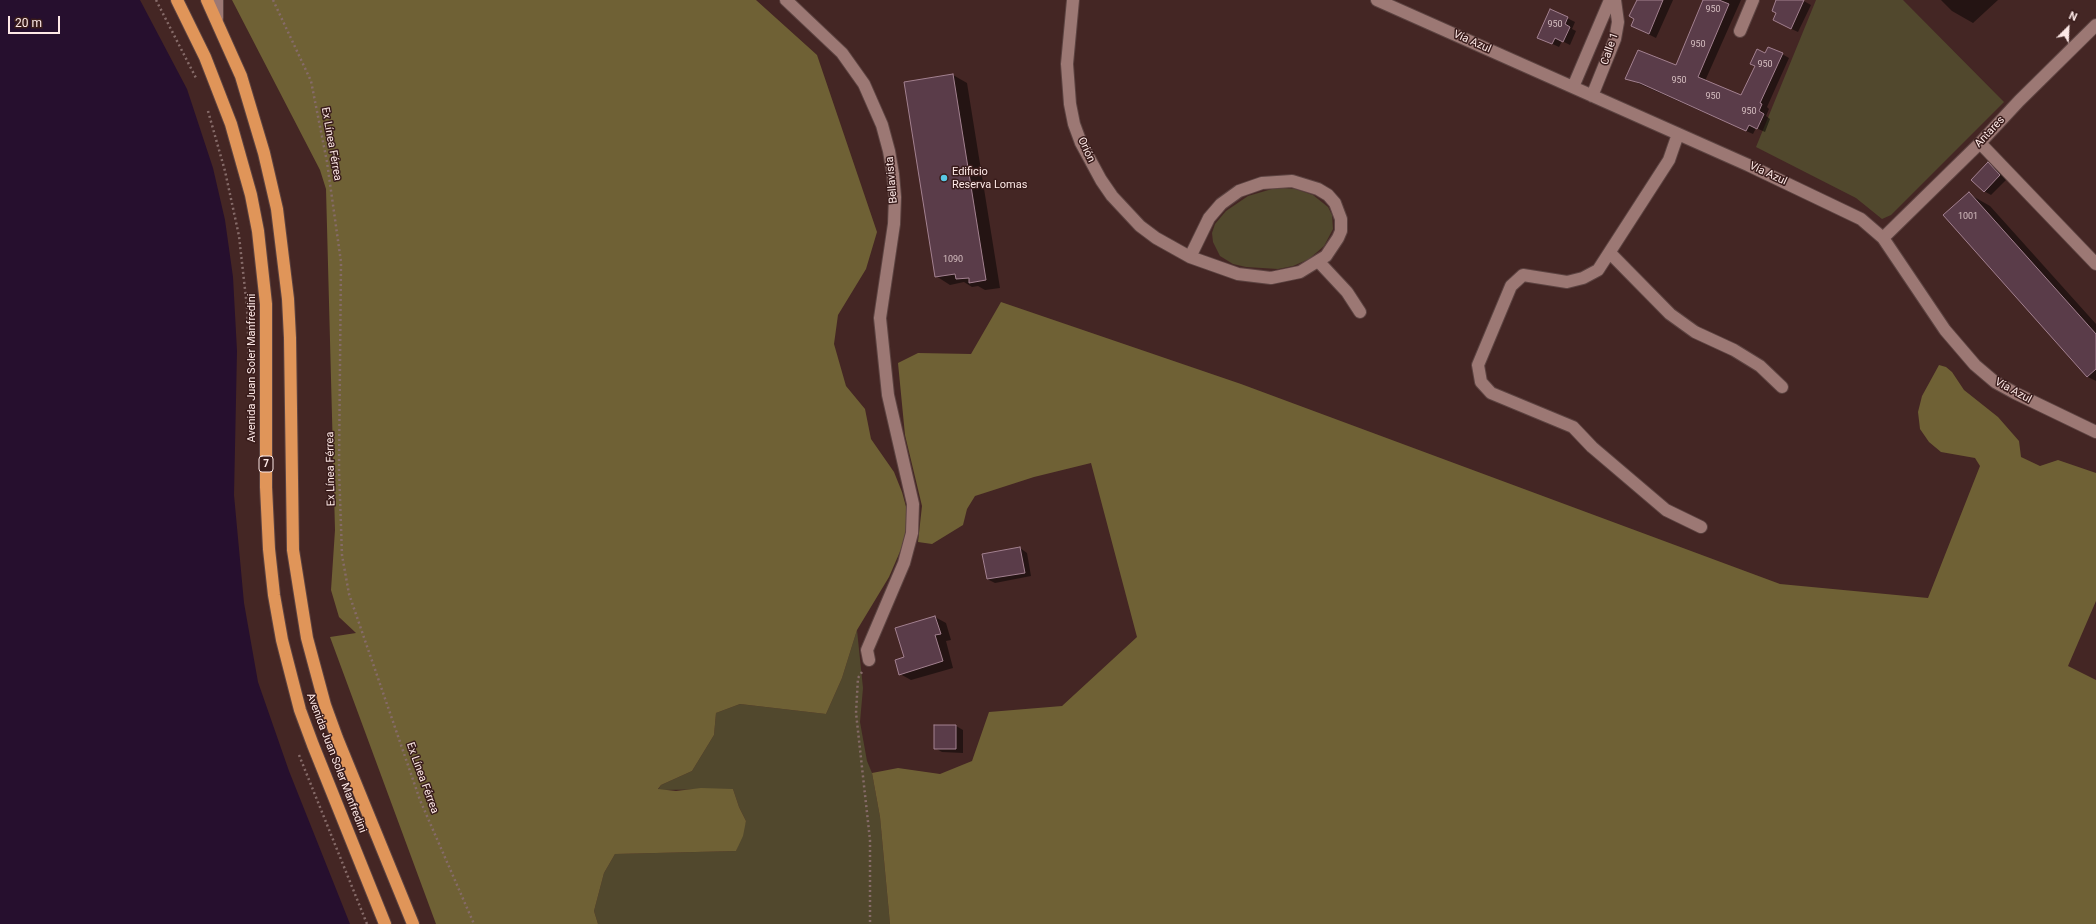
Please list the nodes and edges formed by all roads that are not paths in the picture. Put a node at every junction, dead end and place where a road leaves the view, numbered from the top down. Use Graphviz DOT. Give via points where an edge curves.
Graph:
graph roads {
  1 [pos="177,0"];
  2 [pos="207,0"];
  3 [pos="217,0"];
  4 [pos="786,0"];
  5 [pos="1072,0"];
  6 [pos="1377,0"];
  7 [pos="1610,0"];
  8 [pos="1615,0"];
  9 [pos="1753,0"];
  10 [pos="217,18"];
  11 [pos="2096,25"];
  12 [pos="1740,31"];
  13 [pos="1573,87"];
  14 [pos="1592,96"];
  15 [pos="1678,134"];
  16 [pos="1980,143"];
  17 [pos="1883,238"];
  18 [pos="1610,253"];
  19 [pos="1190,257"];
  20 [pos="1319,262"];
  21 [pos="2096,264"];
  22 [pos="1360,312"];
  23 [pos="1782,387"];
  24 [pos="2096,432"];
  25 [pos="1701,527"];
  26 [pos="869,660"];
  27 [pos="385,924"];
  28 [pos="413,924"];
  1 -- 27 [label="highway, Avenida Juan Soler Manfredini / 7" via="205,57 231,124 251,195 258,231 266,304 266,487 269,549 282,640 305,724"];
  2 -- 10 [label="highway, Avenida Juan Soler Manfredini"];
  3 -- 10 [label="street"];
  4 -- 26 [label="street, Bellavista" via="826,36 854,68 874,104 889,151 895,197 894,224 880,318 888,395 913,504 912,533 904,562 867,650"];
  5 -- 19 [label="street, Orión" via="1067,84 1074,124 1081,143 1101,180 1126,211 1156,238"];
  6 -- 13 [label="street, Vía Azul"];
  7 -- 13 [label="street, Calle 1"];
  8 -- 14 [label="street, Calle 1" via="1618,22 1615,39"];
  9 -- 12 [label="street"];
  10 -- 28 [label="highway, Avenida Juan Soler Manfredini" via="254,116 269,171 280,229 290,338 293,550 307,638 325,705 337,738"];
  11 -- 16 [label="street, Antares"];
  13 -- 14 [label="street, Vía Azul"];
  14 -- 15 [label="street, Vía Azul"];
  15 -- 17 [label="street, Vía Azul" via="1846,212 1861,220"];
  15 -- 18 [label="street" via="1669,160"];
  16 -- 17 [label="street, Antares"];
  16 -- 21 [label="street"];
  17 -- 24 [label="street, Vía Azul" via="1945,330 1975,365 1995,382 2015,394"];
  18 -- 23 [label="street" via="1670,314 1695,332 1754,362"];
  18 -- 25 [label="street" via="1598,270 1583,278 1567,282 1523,275 1511,286 1478,365 1481,382 1491,393 1573,427 1592,447 1666,510"];
  19 -- 20 [label="street, Orión" via="1238,274 1271,278 1291,275"];
  19 -- 20 [label="street, Orión" via="1209,218 1226,200 1248,187 1262,183 1292,181 1313,186 1328,195 1335,203 1341,219 1341,231 1333,248"];
  20 -- 22 [label="street" via="1347,292"];
}
